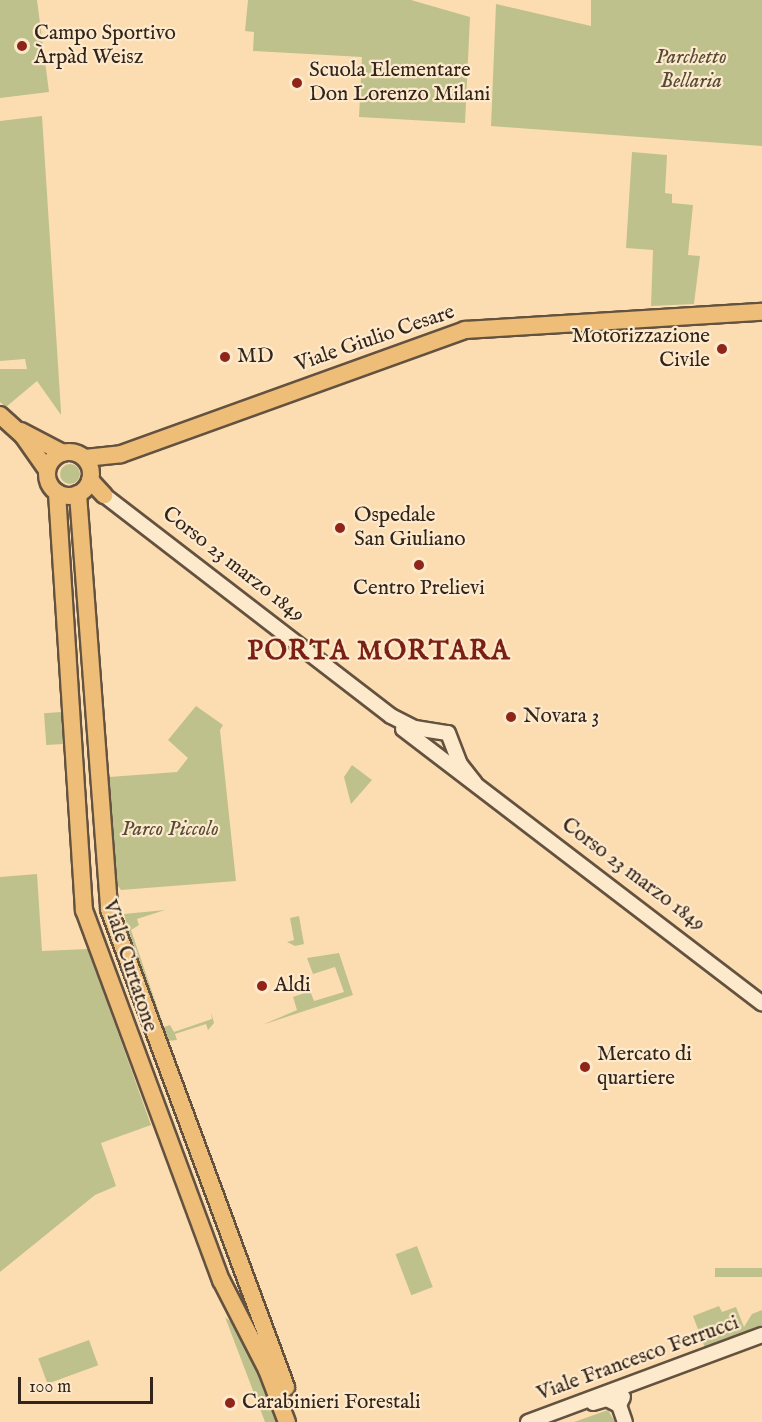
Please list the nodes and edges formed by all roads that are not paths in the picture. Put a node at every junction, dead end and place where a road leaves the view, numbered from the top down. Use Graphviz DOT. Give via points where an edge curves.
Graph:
graph roads {
  1 [pos="762,312"];
  2 [pos="0,415"];
  3 [pos="16,428"];
  4 [pos="63,453"];
  5 [pos="47,470"];
  6 [pos="86,479"];
  7 [pos="57,493"];
  8 [pos="104,495"];
  9 [pos="391,716"];
  10 [pos="434,732"];
  11 [pos="452,743"];
  12 [pos="434,750"];
  13 [pos="475,783"];
  14 [pos="762,1003"];
  15 [pos="762,1335"];
  16 [pos="627,1386"];
  17 [pos="619,1405"];
  18 [pos="287,1422"];
  19 [pos="299,1422"];
  20 [pos="528,1422"];
  21 [pos="543,1422"];
  22 [pos="625,1422"];
  1 -- 6 [label="main road, Viale Giulio Cesare" via="465,330 121,454"];
  2 -- 3 [label="main road"];
  3 -- 4 [label="main road"];
  3 -- 5 [label="main road"];
  4 -- 5 [label="main road" via="53,459"];
  4 -- 6 [label="main road"];
  5 -- 7 [label="main road, Viale Curtatone" via="48,483"];
  6 -- 7 [label="main road"];
  6 -- 8 [label="main road"];
  6 -- 19 [label="main road, Viale Curtatone" via="109,909"];
  7 -- 18 [label="main road, Viale Curtatone" via="84,910 221,1280 267,1370"];
  8 -- 9 [label="street, Corso 23 marzo 1849"];
  9 -- 10 [label="street, Corso 23 marzo 1849"];
  9 -- 12 [label="street, Corso 23 marzo 1849"];
  10 -- 11 [label="street, Corso 23 marzo 1849" via="448,733"];
  10 -- 12 [label="street"];
  11 -- 12 [label="street" via="447,753"];
  11 -- 13 [label="street, Corso 23 marzo 1849" via="460,764"];
  12 -- 13 [label="street, Corso 23 marzo 1849"];
  13 -- 14 [label="street, Corso 23 marzo 1849"];
  15 -- 16 [label="street, Viale Francesco Ferrucci"];
  16 -- 17 [label="street"];
  16 -- 20 [label="street, Viale Francesco Ferrucci"];
  17 -- 21 [label="street, Viale Francesco Ferrucci" via="598,1401"];
  17 -- 22 [label="street"];
}
